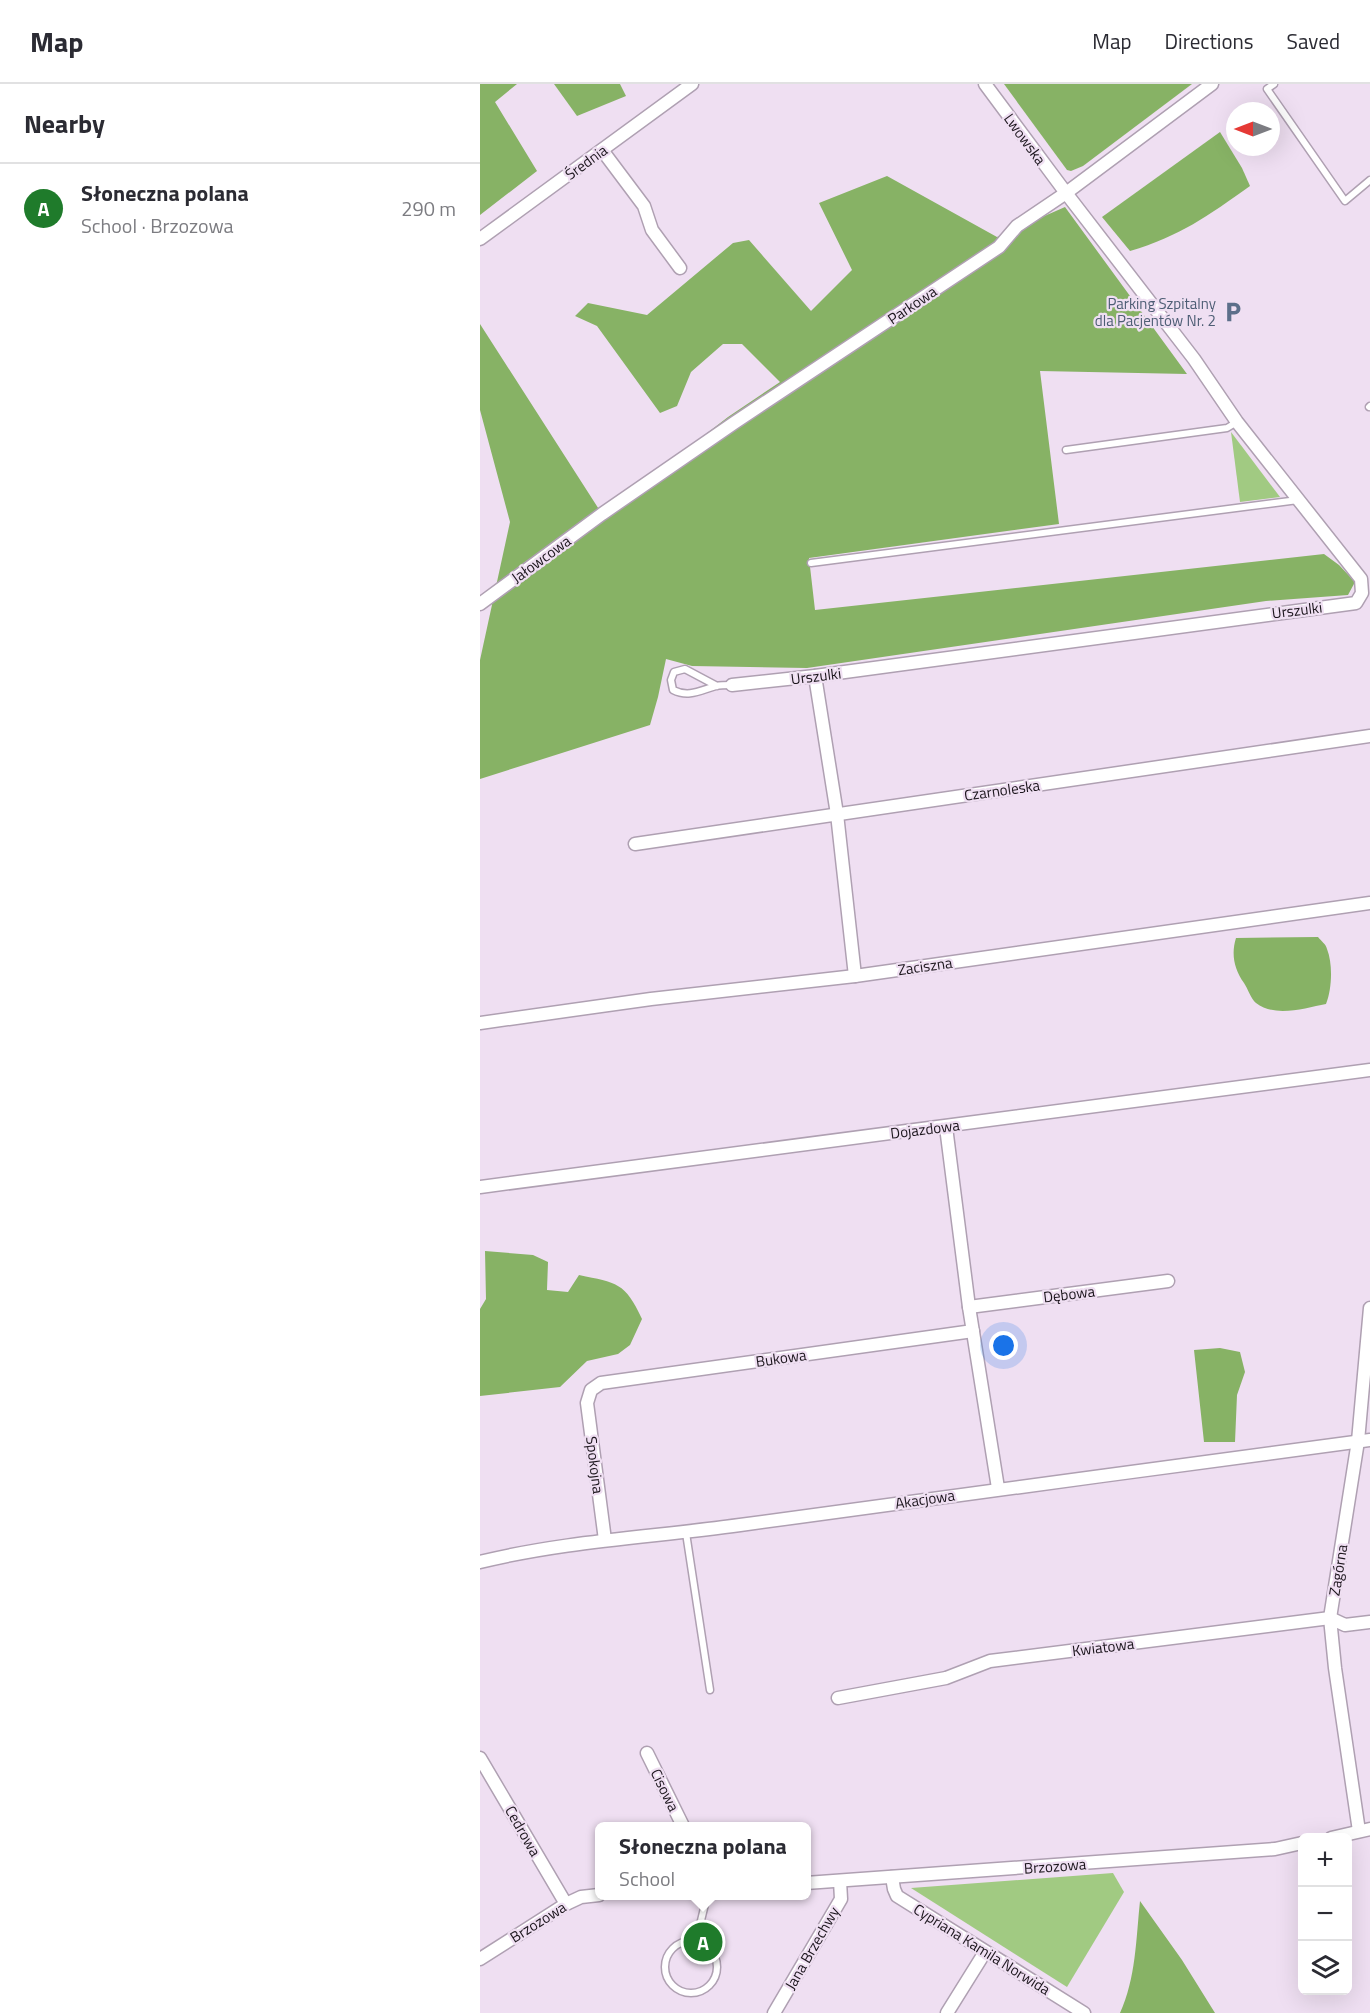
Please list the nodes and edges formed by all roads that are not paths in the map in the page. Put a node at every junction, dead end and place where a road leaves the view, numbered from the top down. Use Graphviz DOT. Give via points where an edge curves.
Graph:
graph roads {
  1 [pos="692,84"];
  2 [pos="985,84"];
  3 [pos="1212,84"];
  4 [pos="1274,84"];
  5 [pos="602,150"];
  6 [pos="1370,180"];
  7 [pos="1066,194"];
  8 [pos="480,239"];
  9 [pos="680,268"];
  10 [pos="1237,422"];
  11 [pos="1066,450"];
  12 [pos="1298,500"];
  13 [pos="602,514"];
  14 [pos="811,563"];
  15 [pos="480,604"];
  16 [pos="815,676"];
  17 [pos="732,685"];
  18 [pos="717,686"];
  19 [pos="1370,736"];
  20 [pos="837,814"];
  21 [pos="635,844"];
  22 [pos="1370,903"];
  23 [pos="855,976"];
  24 [pos="480,1023"];
  25 [pos="1370,1070"];
  26 [pos="946,1127"];
  27 [pos="480,1187"];
  28 [pos="1168,1281"];
  29 [pos="969,1307"];
  30 [pos="1370,1308"];
  31 [pos="973,1331"];
  32 [pos="591,1390"];
  33 [pos="1364,1440"];
  34 [pos="998,1488"];
  35 [pos="686,1533"];
  36 [pos="605,1540"];
  37 [pos="480,1562"];
  38 [pos="1330,1618"];
  39 [pos="1370,1622"];
  40 [pos="710,1689"];
  41 [pos="838,1698"];
  42 [pos="647,1753"];
  43 [pos="480,1758"];
  44 [pos="681,1822"];
  45 [pos="1365,1830"];
  46 [pos="1298,1844"];
  47 [pos="892,1877"];
  48 [pos="840,1881"];
  49 [pos="811,1883"];
  50 [pos="595,1896"];
  51 [pos="706,1900"];
  52 [pos="566,1904"];
  53 [pos="696,1941"];
  54 [pos="985,1952"];
  55 [pos="480,1959"];
  56 [pos="774,2013"];
  57 [pos="947,2013"];
  58 [pos="1084,2013"];
  1 -- 5 [label="street, Średnia"];
  2 -- 7 [label="street, Lwowska"];
  3 -- 7 [label="street, Parkowa"];
  4 -- 6 [label="lane" via="1267,89 1345,201"];
  5 -- 8 [label="street, Średnia"];
  5 -- 9 [label="street" via="644,206 652,230"];
  7 -- 10 [label="street, Urszulki" via="1194,359"];
  7 -- 13 [label="street, Parkowa" via="1017,226 999,247"];
  10 -- 11 [label="lane" via="1227,428"];
  10 -- 12 [label="street, Urszulki"];
  12 -- 14 [label="lane"];
  12 -- 16 [label="street, Urszulki" via="1361,579 1362,593 1356,603"];
  13 -- 15 [label="street, Jałowcowa"];
  16 -- 17 [label="street, Urszulki"];
  16 -- 20 [label="street"];
  17 -- 18 [label="lane"];
  18 -- 18 [label="lane" via="685,669 674,672 670,680 673,690 681,694"];
  19 -- 20 [label="street, Czarnoleska"];
  20 -- 21 [label="street, Czarnoleska"];
  20 -- 23 [label="street"];
  22 -- 23 [label="street, Zaciszna"];
  23 -- 24 [label="street, Zaciszna"];
  25 -- 26 [label="street, Dojazdowa"];
  26 -- 27 [label="street, Dojazdowa"];
  26 -- 29 [label="street"];
  28 -- 29 [label="street, Dębowa"];
  29 -- 31 [label="street"];
  30 -- 33 [label="street, Zagórna"];
  31 -- 32 [label="street, Bukowa" via="601,1383"];
  31 -- 34 [label="street"];
  32 -- 36 [label="street, Spokojna" via="587,1403"];
  33 -- 34 [label="street, Akacjowa"];
  33 -- 38 [label="street, Zagórna"];
  34 -- 35 [label="street, Akacjowa"];
  35 -- 36 [label="street, Akacjowa"];
  35 -- 40 [label="lane"];
  36 -- 37 [label="street, Akacjowa"];
  38 -- 39 [label="street, Kwiatowa" via="1345,1625"];
  38 -- 41 [label="street, Kwiatowa" via="990,1662 946,1678"];
  38 -- 45 [label="street, Zagórna" via="1335,1668"];
  42 -- 44 [label="street, Cisowa"];
  43 -- 52 [label="street, Cedrowa"];
  46 -- 47 [label="street, Brzozowa" via="1275,1849"];
  47 -- 48 [label="street, Brzozowa"];
  47 -- 54 [label="street, Cypriana Kamila Norwida" via="897,1896"];
  48 -- 49 [label="street, Brzozowa"];
  48 -- 56 [label="street, Jana Brzechwy" via="841,1899"];
  50 -- 52 [label="street, Brzozowa"];
  51 -- 53 [label="lane"];
  52 -- 55 [label="street, Brzozowa"];
  53 -- 53 [label="lane" via="674,1947 665,1967 670,1982 689,1993 710,1984 716,1970 709,1949"];
  54 -- 57 [label="street"];
  54 -- 58 [label="street, Cypriana Kamila Norwida"];
}
